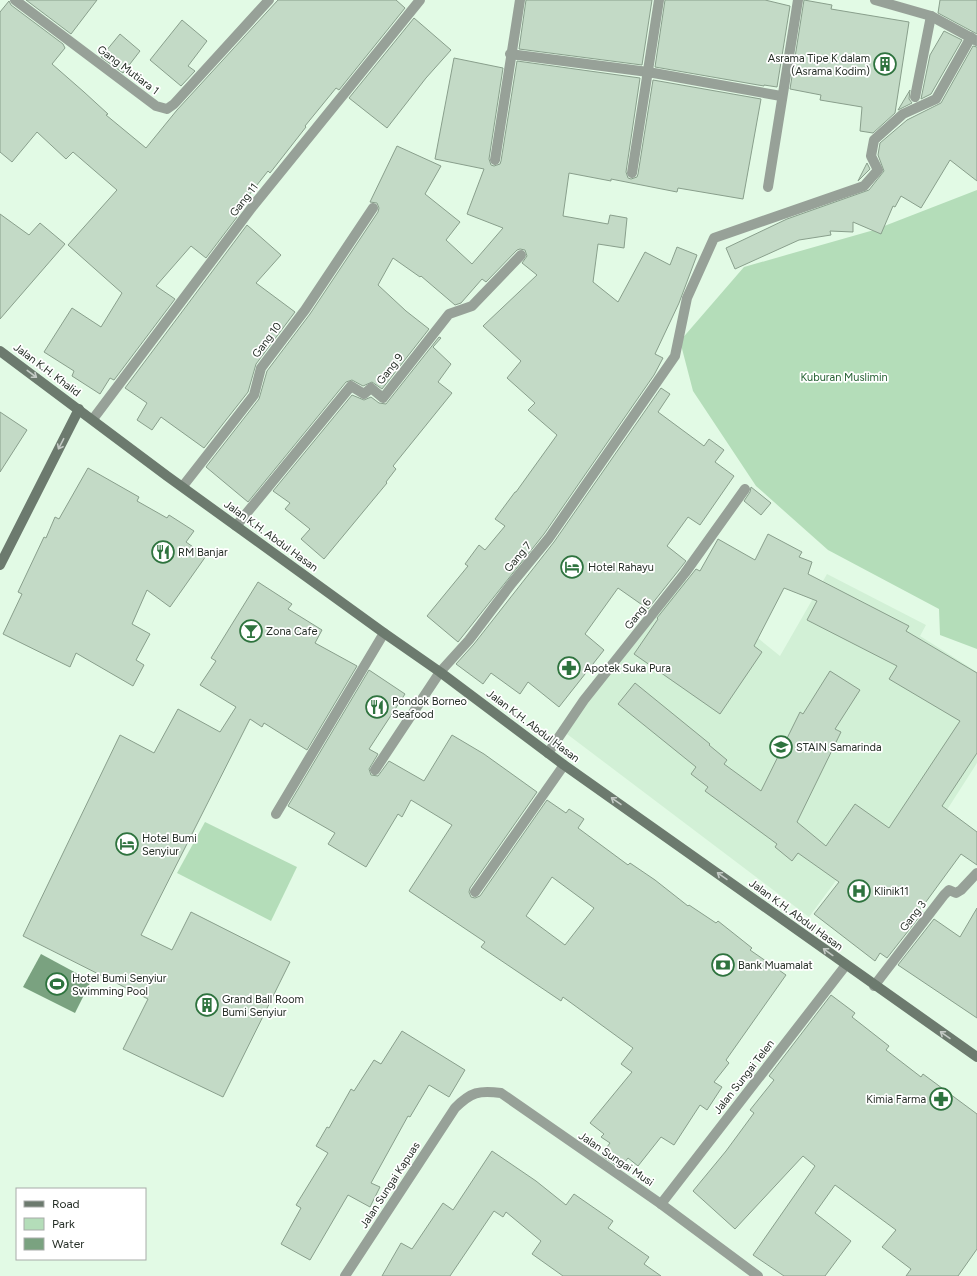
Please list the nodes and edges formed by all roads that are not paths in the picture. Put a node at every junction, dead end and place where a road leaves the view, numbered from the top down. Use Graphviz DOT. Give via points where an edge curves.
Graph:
graph roads {
  1 [pos="15,0"];
  2 [pos="269,0"];
  3 [pos="420,0"];
  4 [pos="520,0"];
  5 [pos="659,0"];
  6 [pos="798,0"];
  7 [pos="875,0"];
  8 [pos="931,16"];
  9 [pos="971,37"];
  10 [pos="510,54"];
  11 [pos="648,72"];
  12 [pos="781,96"];
  13 [pos="915,97"];
  14 [pos="495,160"];
  15 [pos="632,173"];
  16 [pos="768,187"];
  17 [pos="373,208"];
  18 [pos="521,255"];
  19 [pos="0,351"];
  20 [pos="79,409"];
  21 [pos="93,419"];
  22 [pos="182,486"];
  23 [pos="745,489"];
  24 [pos="236,526"];
  25 [pos="0,565"];
  26 [pos="384,634"];
  27 [pos="440,672"];
  28 [pos="548,753"];
  29 [pos="564,765"];
  30 [pos="375,770"];
  31 [pos="276,814"];
  32 [pos="977,873"];
  33 [pos="475,892"];
  34 [pos="846,965"];
  35 [pos="874,986"];
  36 [pos="977,1057"];
  37 [pos="455,1108"];
  38 [pos="660,1204"];
  39 [pos="345,1276"];
  40 [pos="758,1276"];
  1 -- 2 [label="street, Gang Mutiara 1" via="156,106 167,109"];
  3 -- 21 [label="street, Gang 11" via="254,206"];
  4 -- 10 [label="street"];
  5 -- 11 [label="street"];
  6 -- 12 [label="street"];
  7 -- 8 [label="street"];
  8 -- 9 [label="street"];
  8 -- 13 [label="street"];
  9 -- 27 [label="street, Gang 7" via="936,99 903,114 874,140 871,156 878,170 864,186 714,238 687,298 675,356 549,538 469,640"];
  10 -- 11 [label="street"];
  10 -- 14 [label="street"];
  11 -- 12 [label="street"];
  11 -- 15 [label="street"];
  12 -- 16 [label="street"];
  17 -- 22 [label="street, Gang 10" via="305,310 261,368 254,395"];
  18 -- 24 [label="street, Gang 9" via="472,306 449,314 383,398 370,388 364,394 350,386"];
  19 -- 20 [label="street, Jalan K.H. Khalid, one-way"];
  20 -- 21 [label="street, Jalan K.H. Abdul Hasan"];
  20 -- 25 [label="street, one-way"];
  21 -- 22 [label="street, Jalan K.H. Abdul Hasan"];
  22 -- 24 [label="street, Jalan K.H. Abdul Hasan"];
  23 -- 28 [label="street, Gang 6" via="685,573 584,700"];
  24 -- 26 [label="street, Jalan K.H. Abdul Hasan"];
  26 -- 27 [label="street, Jalan K.H. Abdul Hasan"];
  26 -- 31 [label="street"];
  27 -- 28 [label="street, Jalan K.H. Abdul Hasan"];
  27 -- 30 [label="street, Gang 7"];
  28 -- 29 [label="street, Jalan K.H. Abdul Hasan"];
  29 -- 33 [label="street"];
  34 -- 29 [label="street, Jalan K.H. Abdul Hasan, one-way"];
  32 -- 35 [label="street, Gang 3" via="961,890 956,893 949,890 944,895"];
  34 -- 35 [label="street, Jalan K.H. Abdul Hasan"];
  34 -- 38 [label="street, Jalan Sungai Telen"];
  36 -- 35 [label="street, Jalan K.H. Abdul Hasan, one-way"];
  37 -- 38 [label="street, Jalan Sungai Musi" via="467,1096 484,1091 501,1093"];
  37 -- 39 [label="street, Jalan Sungai Kapuas"];
  38 -- 40 [label="street, Jalan Sungai Musi"];
}
